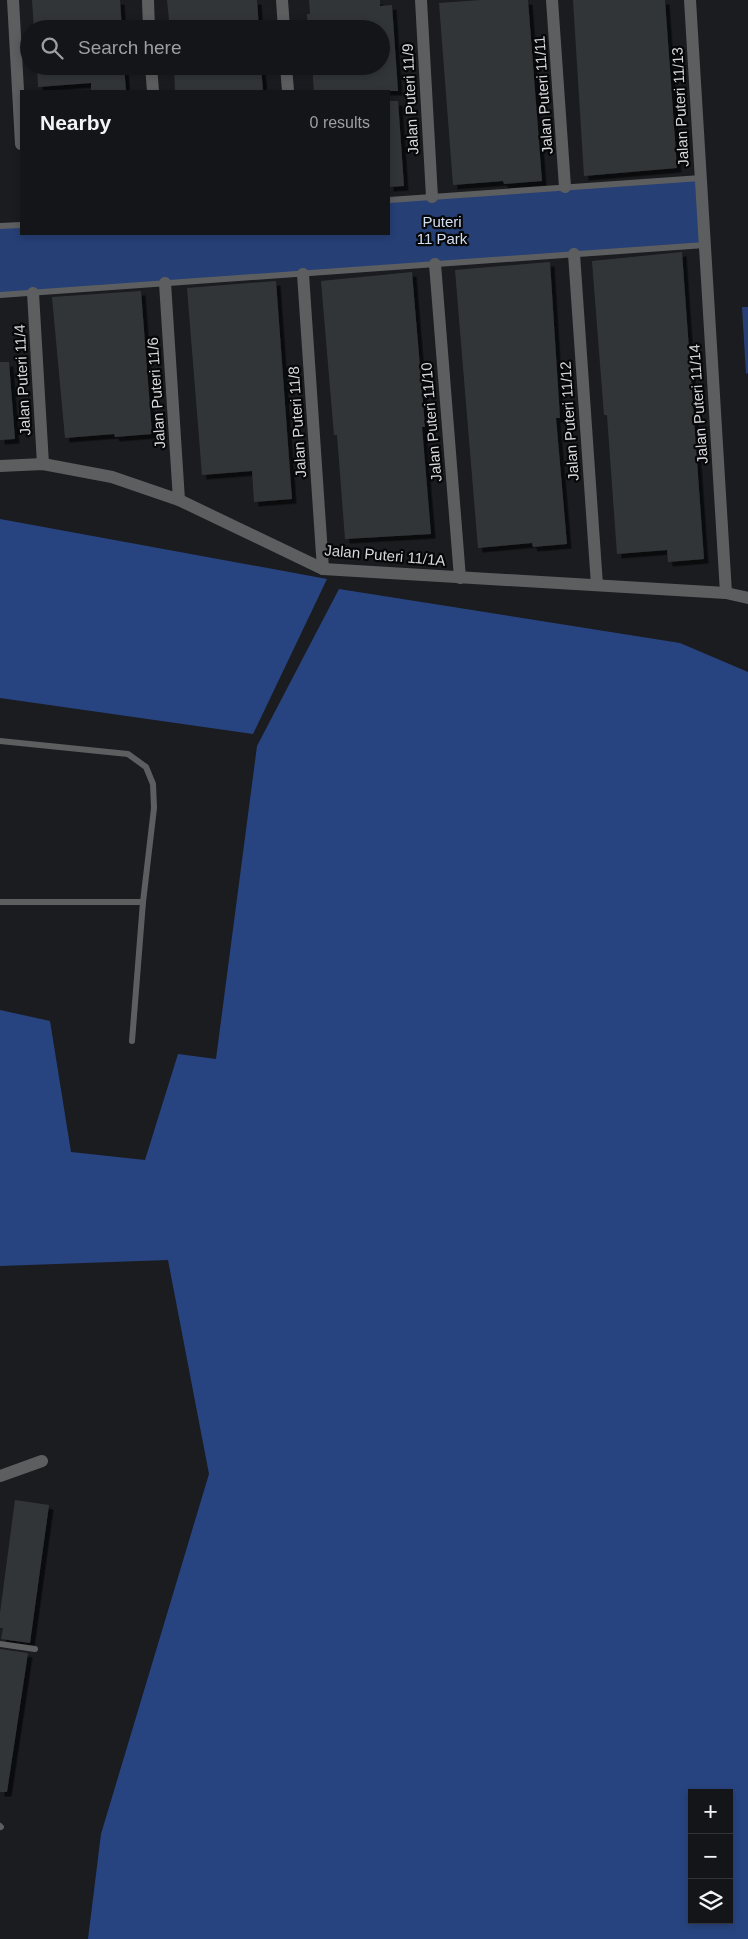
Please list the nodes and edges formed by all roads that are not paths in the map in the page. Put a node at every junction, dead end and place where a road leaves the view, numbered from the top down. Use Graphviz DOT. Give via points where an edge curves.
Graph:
graph roads {
  1 [pos="13,0"];
  2 [pos="148,0"];
  3 [pos="282,0"];
  4 [pos="421,0"];
  5 [pos="552,0"];
  6 [pos="690,0"];
  7 [pos="149,20"];
  8 [pos="283,20"];
  9 [pos="152,75"];
  10 [pos="287,75"];
  11 [pos="153,90"];
  12 [pos="288,90"];
  13 [pos="20,126"];
  14 [pos="701,178"];
  15 [pos="565,187"];
  16 [pos="432,197"];
  17 [pos="390,200"];
  18 [pos="703,213"];
  19 [pos="20,225"];
  20 [pos="0,226"];
  21 [pos="704,245"];
  22 [pos="574,254"];
  23 [pos="435,264"];
  24 [pos="303,274"];
  25 [pos="165,284"];
  26 [pos="33,293"];
  27 [pos="0,295"];
  28 [pos="43,464"];
  29 [pos="0,466"];
  30 [pos="179,500"];
  31 [pos="323,569"];
  32 [pos="460,578"];
  33 [pos="597,585"];
  34 [pos="726,593"];
  35 [pos="748,598"];
  36 [pos="0,741"];
  37 [pos="0,902"];
  38 [pos="142,902"];
  39 [pos="132,1041"];
  40 [pos="42,1461"];
  41 [pos="0,1476"];
  42 [pos="0,1644"];
  43 [pos="35,1649"];
  1 -- 13 [label="street"];
  2 -- 7 [label="street"];
  3 -- 8 [label="street"];
  4 -- 16 [label="street, Jalan Puteri 11/9"];
  5 -- 15 [label="street, Jalan Puteri 11/11"];
  6 -- 14 [label="street, Jalan Puteri 11/13"];
  9 -- 11 [label="street"];
  10 -- 12 [label="street"];
  14 -- 15 [label="lane"];
  14 -- 18 [label="street, Jalan Puteri 11/13"];
  15 -- 16 [label="lane"];
  16 -- 17 [label="lane"];
  18 -- 21 [label="street, Jalan Puteri 11/14"];
  19 -- 20 [label="lane"];
  21 -- 22 [label="lane"];
  21 -- 34 [label="street, Jalan Puteri 11/14"];
  22 -- 23 [label="lane"];
  22 -- 33 [label="street, Jalan Puteri 11/12"];
  23 -- 24 [label="lane"];
  23 -- 32 [label="street, Jalan Puteri 11/10"];
  24 -- 25 [label="lane"];
  24 -- 31 [label="street, Jalan Puteri 11/8"];
  25 -- 26 [label="lane"];
  25 -- 30 [label="street, Jalan Puteri 11/6"];
  26 -- 27 [label="lane"];
  26 -- 28 [label="street, Jalan Puteri 11/4"];
  28 -- 29 [label="street, Jalan Puteri 11/1A"];
  28 -- 30 [label="street, Jalan Puteri 11/1A" via="112,477"];
  30 -- 31 [label="street, Jalan Puteri 11/1A"];
  31 -- 32 [label="street, Jalan Puteri 11/1A"];
  32 -- 33 [label="street, Jalan Puteri 11/1A"];
  33 -- 34 [label="street, Jalan Puteri 11/1A"];
  34 -- 35 [label="street, Jalan Puteri 11/1A"];
  36 -- 38 [label="lane" via="128,754 146,767 153,784 154,808"];
  37 -- 38 [label="lane"];
  38 -- 39 [label="lane"];
  40 -- 41 [label="street"];
  42 -- 43 [label="lane"];
}
